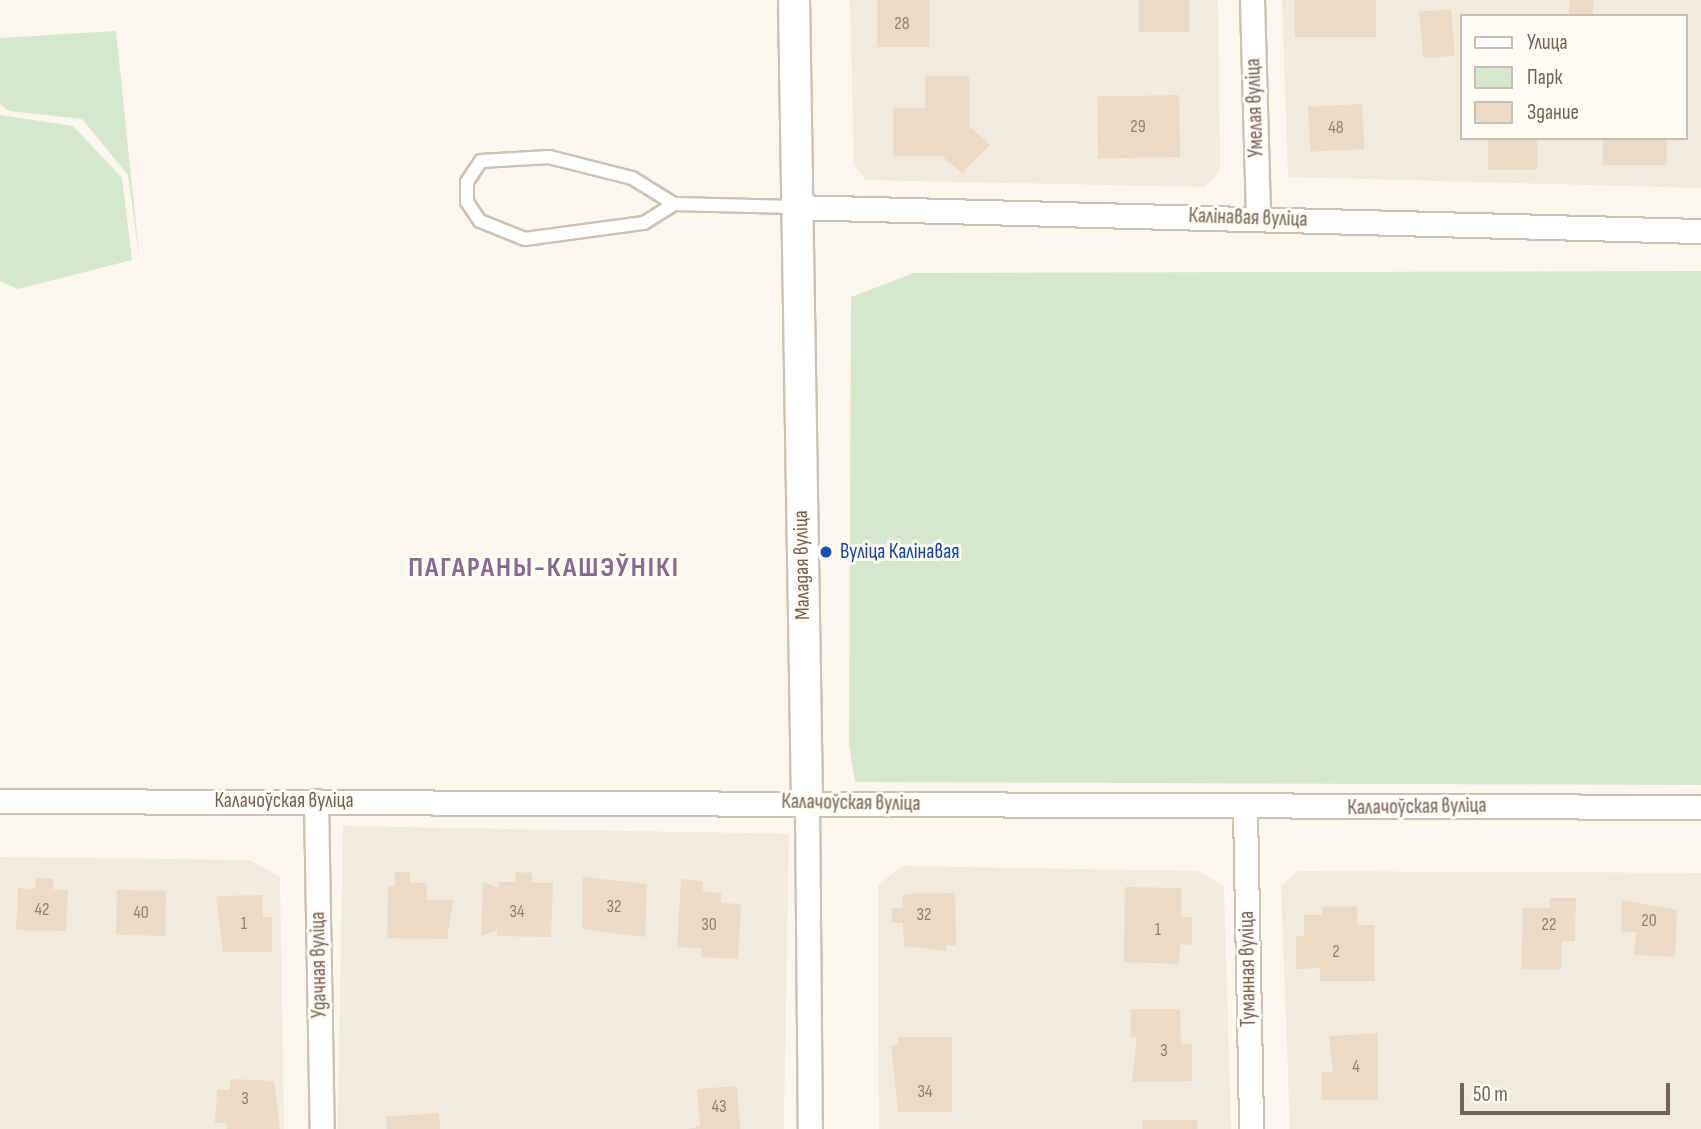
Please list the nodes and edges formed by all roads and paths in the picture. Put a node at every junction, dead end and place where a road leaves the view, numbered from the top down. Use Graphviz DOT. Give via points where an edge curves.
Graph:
graph roads {
  1 [pos="794,0"];
  2 [pos="1252,0"];
  3 [pos="674,204"];
  4 [pos="794,207"];
  5 [pos="1258,216"];
  6 [pos="1701,231"];
  7 [pos="316,800"];
  8 [pos="0,801"];
  9 [pos="807,802"];
  10 [pos="1701,807"];
  11 [pos="1245,810"];
  12 [pos="323,1129"];
  13 [pos="810,1129"];
  14 [pos="1251,1129"];
  1 -- 4 [label="street, Маладая вуліца"];
  2 -- 5 [label="street, Умелая вуліца"];
  3 -- 3 [label="lane" via="632,178 549,157 481,161 467,182 467,202 480,221 525,239 644,223"];
  3 -- 4 [label="lane"];
  4 -- 5 [label="street, Калінавая вуліца"];
  4 -- 9 [label="street, Маладая вуліца"];
  5 -- 6 [label="street, Калінавая вуліца" via="1409,228"];
  7 -- 8 [label="street, Калачоўская вуліца"];
  7 -- 9 [label="street, Калачоўская вуліца"];
  7 -- 12 [label="street, Удачная вуліца"];
  9 -- 11 [label="street, Калачоўская вуліца"];
  9 -- 13 [label="street, Маладая вуліца"];
  10 -- 11 [label="street, Калачоўская вуліца"];
  11 -- 14 [label="street, Туманная вуліца"];
}
